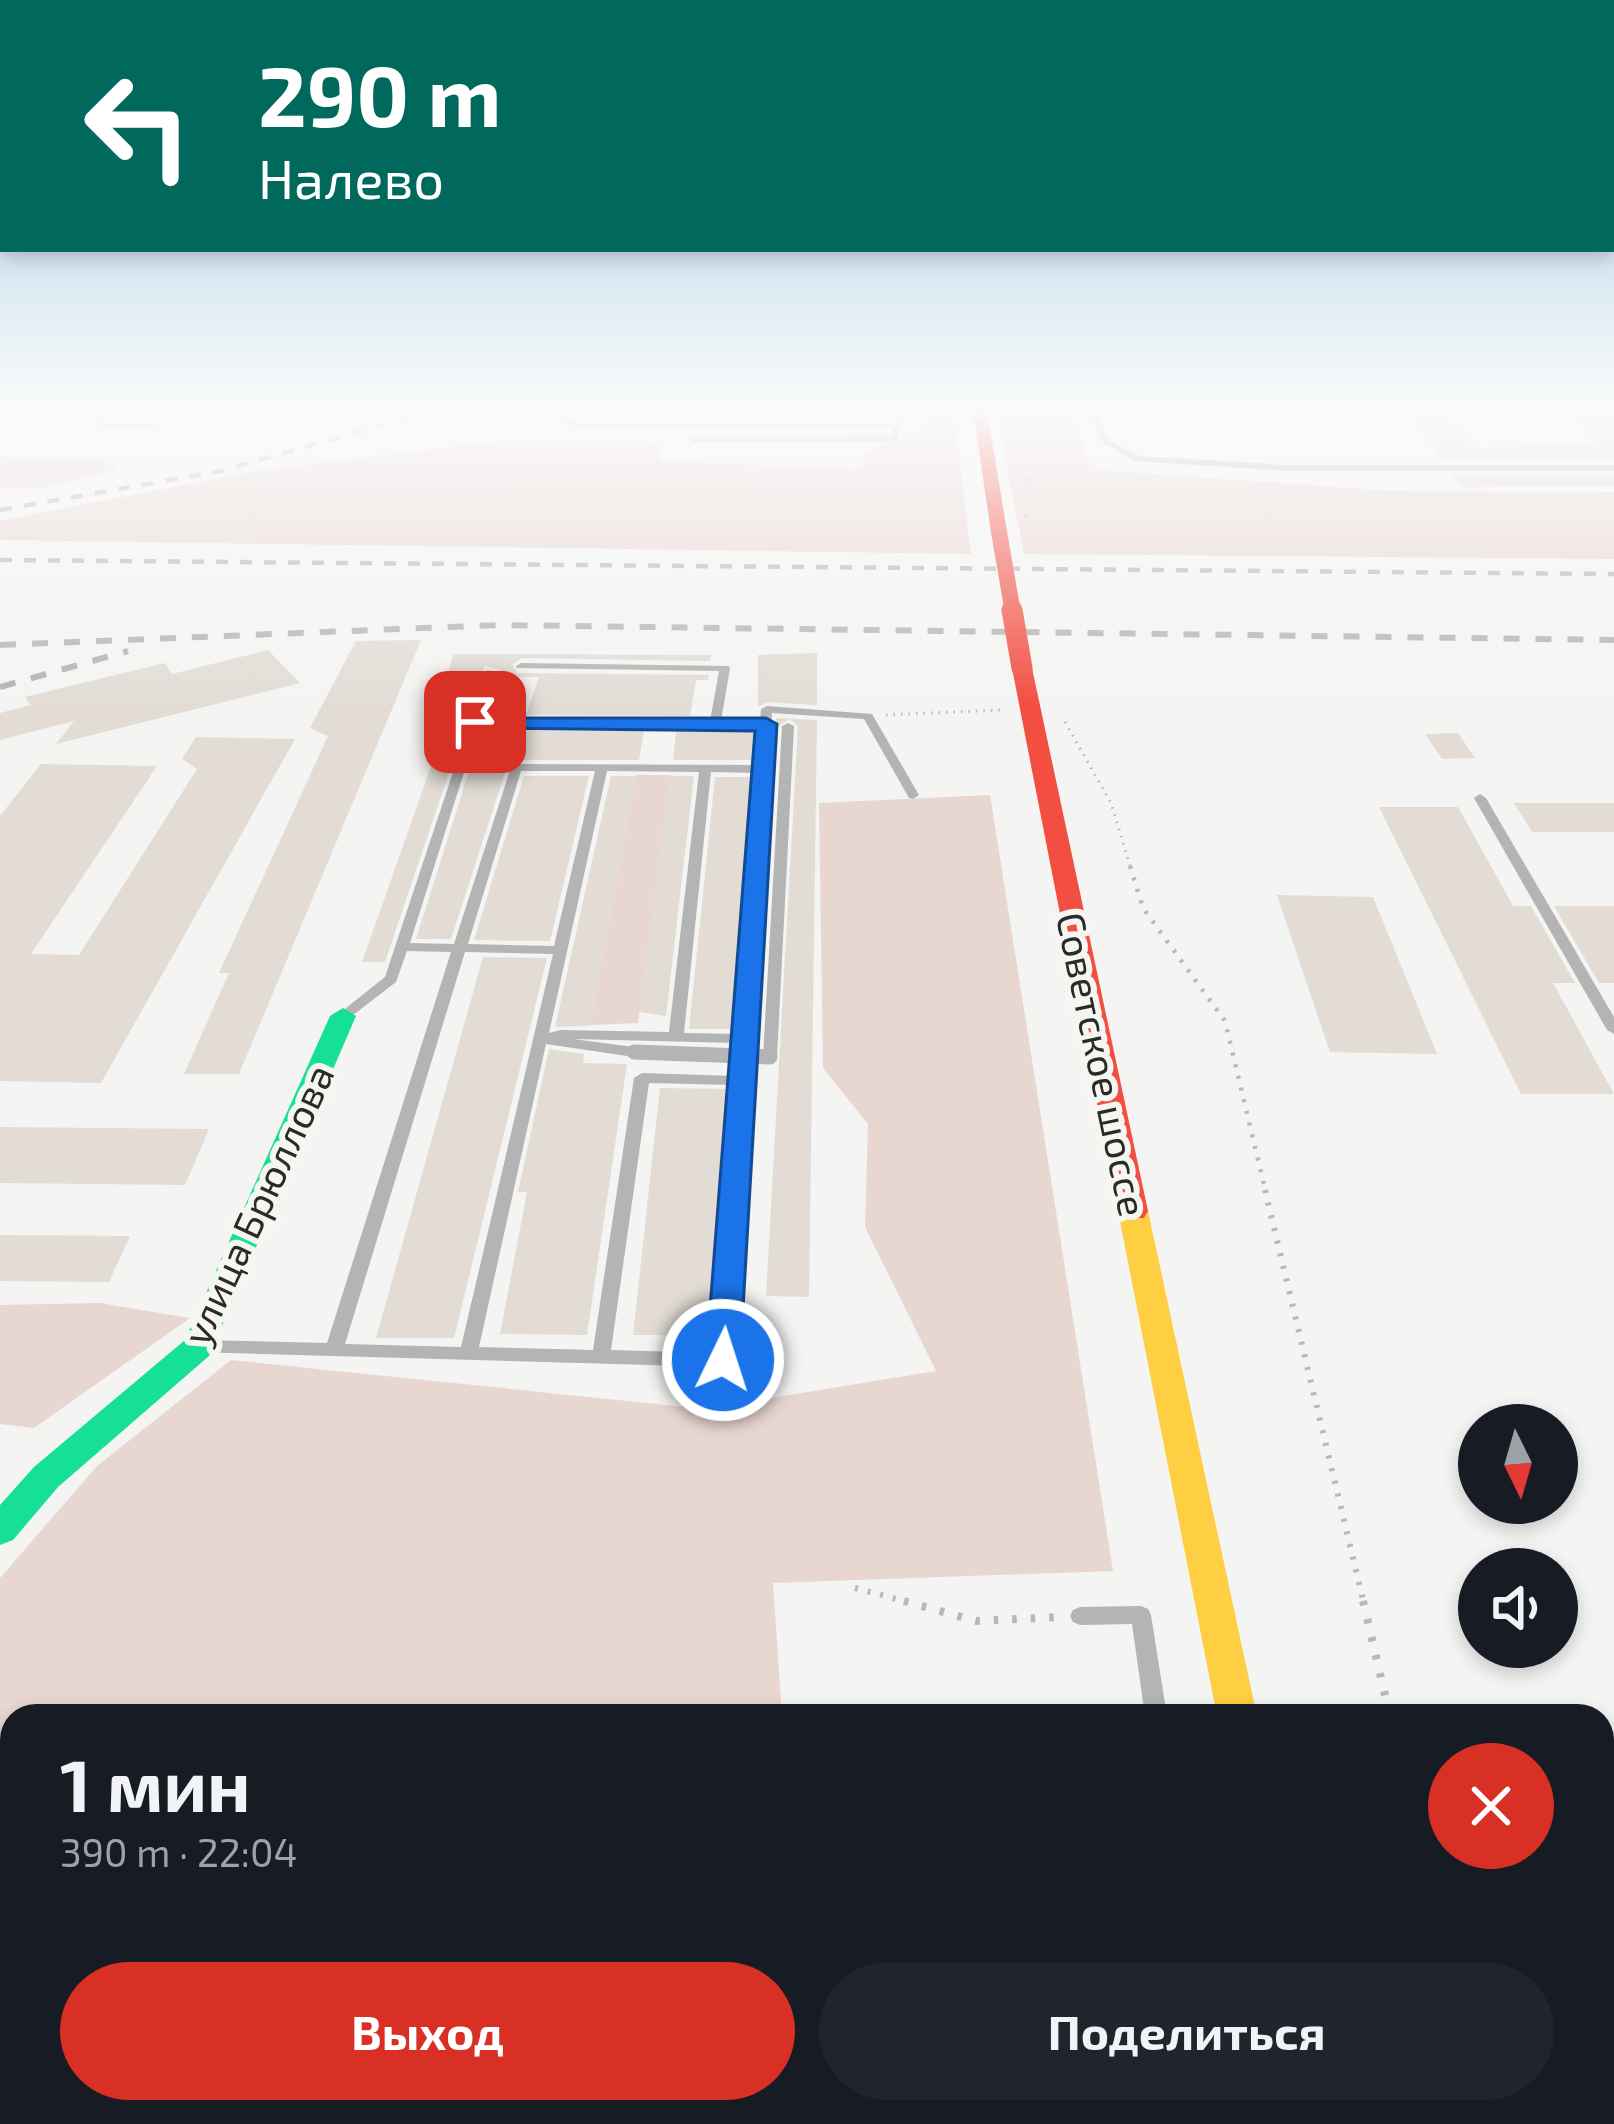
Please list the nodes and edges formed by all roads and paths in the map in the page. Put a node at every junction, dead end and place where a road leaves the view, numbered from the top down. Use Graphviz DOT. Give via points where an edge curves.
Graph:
graph roads {
  1 [pos="995,509"];
  2 [pos="1026,509"];
  3 [pos="1026,520"];
  4 [pos="521,666"];
  5 [pos="491,672"];
  6 [pos="1011,710"];
  7 [pos="1061,715"];
  8 [pos="868,716"];
  9 [pos="716,718"];
  10 [pos="475,722"];
  11 [pos="766,724"];
  12 [pos="788,726"];
  13 [pos="602,768"];
  14 [pos="705,769"];
  15 [pos="763,769"];
  16 [pos="914,795"];
  17 [pos="1480,798"];
  18 [pos="403,947"];
  19 [pos="459,949"];
  20 [pos="560,950"];
  21 [pos="344,1016"];
  22 [pos="1614,1030"];
  23 [pos="676,1036"];
  24 [pos="543,1039"];
  25 [pos="745,1040"];
  26 [pos="742,1081"];
  27 [pos="198,1347"];
  28 [pos="334,1350"];
  29 [pos="468,1354"];
  30 [pos="602,1358"];
  31 [pos="0,1530"];
  32 [pos="855,1588"];
  33 [pos="1080,1616"];
  34 [pos="1154,1704"];
  35 [pos="1235,1704"];
  36 [pos="1387,1704"];
  1 -- 35 [label="main road, Советское шоссе, bridge"];
  2 -- 3 [label="path"];
  4 -- 9 [label="lane" via="724,668"];
  5 -- 10 [label="lane"];
  6 -- 8 [label="path"];
  7 -- 36 [label="path" via="1111,803 1143,908 1225,1021"];
  8 -- 11 [label="lane" via="767,709"];
  8 -- 16 [label="lane"];
  9 -- 10 [label="lane"];
  9 -- 11 [label="lane"];
  10 -- 18 [label="lane"];
  11 -- 15 [label="lane"];
  12 -- 24 [label="lane, bridge" via="770,1057"];
  13 -- 14 [label="lane"];
  13 -- 19 [label="lane" via="516,767"];
  13 -- 20 [label="lane"];
  14 -- 15 [label="lane"];
  14 -- 23 [label="lane"];
  15 -- 25 [label="lane"];
  17 -- 22 [label="lane"];
  18 -- 19 [label="lane"];
  18 -- 21 [label="lane" via="391,980"];
  19 -- 20 [label="lane"];
  19 -- 28 [label="lane"];
  20 -- 24 [label="lane"];
  21 -- 27 [label="main road, улица Брюллова"];
  23 -- 24 [label="lane"];
  23 -- 25 [label="lane"];
  24 -- 29 [label="lane"];
  25 -- 26 [label="lane"];
  26 -- 30 [label="lane" via="642,1078"];
  26 -- 30 [label="lane" via="723,1360"];
  27 -- 28 [label="lane"];
  27 -- 31 [label="main road, улица Брюллова" via="46,1478"];
  28 -- 29 [label="lane"];
  29 -- 30 [label="lane"];
  32 -- 33 [label="path" via="976,1621"];
  33 -- 34 [label="lane" via="1141,1615"];
}
